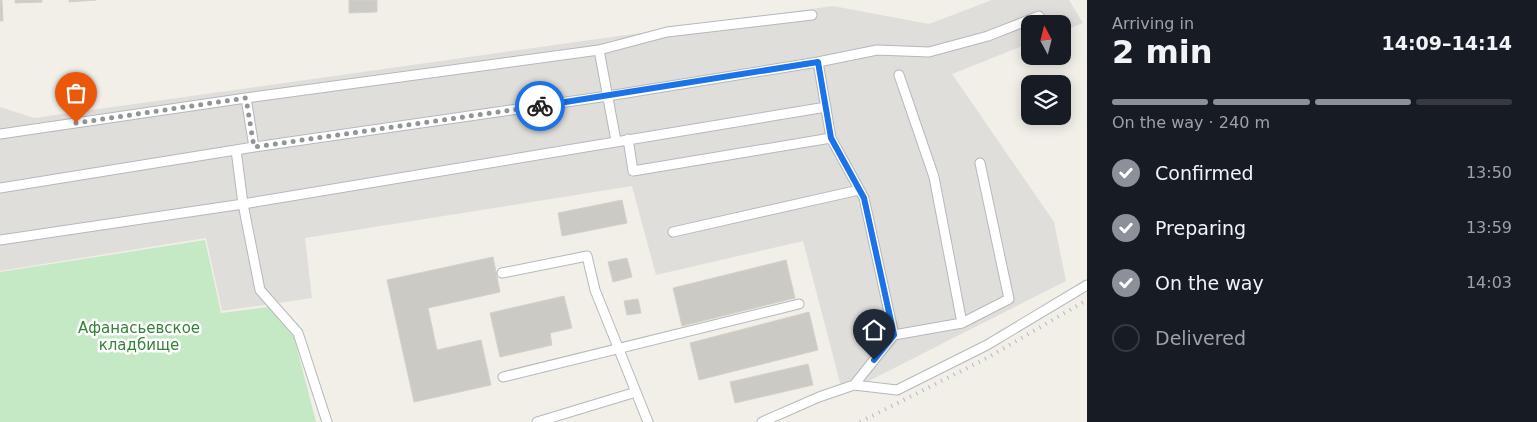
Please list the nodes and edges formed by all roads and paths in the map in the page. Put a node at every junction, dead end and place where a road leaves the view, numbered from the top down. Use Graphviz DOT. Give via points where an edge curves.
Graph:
graph roads {
  1 [pos="812,15"];
  2 [pos="1021,23"];
  3 [pos="598,50"];
  4 [pos="818,62"];
  5 [pos="899,75"];
  6 [pos="608,96"];
  7 [pos="246,98"];
  8 [pos="826,107"];
  9 [pos="0,134"];
  10 [pos="831,138"];
  11 [pos="628,140"];
  12 [pos="616,142"];
  13 [pos="254,147"];
  14 [pos="236,150"];
  15 [pos="980,163"];
  16 [pos="0,188"];
  17 [pos="859,190"];
  18 [pos="243,204"];
  19 [pos="673,232"];
  20 [pos="0,240"];
  21 [pos="502,272"];
  22 [pos="1087,285"];
  23 [pos="799,304"];
  24 [pos="962,323"];
  25 [pos="894,335"];
  26 [pos="619,349"];
  27 [pos="502,377"];
  28 [pos="854,385"];
  29 [pos="636,392"];
  30 [pos="327,422"];
  31 [pos="537,422"];
  32 [pos="648,422"];
  33 [pos="762,422"];
  1 -- 3 [label="lane" via="666,32"];
  2 -- 4 [label="lane" via="929,52 877,50"];
  3 -- 6 [label="lane"];
  3 -- 7 [label="lane"];
  4 -- 6 [label="lane"];
  4 -- 8 [label="lane"];
  5 -- 24 [label="lane" via="934,177"];
  6 -- 12 [label="lane"];
  6 -- 13 [label="lane"];
  7 -- 9 [label="lane"];
  7 -- 13 [label="lane"];
  8 -- 10 [label="lane"];
  8 -- 11 [label="lane"];
  10 -- 11 [label="lane" via="634,171"];
  10 -- 17 [label="lane"];
  11 -- 12 [label="lane"];
  12 -- 18 [label="lane"];
  13 -- 14 [label="lane"];
  14 -- 16 [label="lane"];
  14 -- 18 [label="lane"];
  15 -- 24 [label="lane" via="1009,299"];
  17 -- 19 [label="lane"];
  17 -- 25 [label="lane" via="864,198"];
  18 -- 20 [label="lane"];
  18 -- 30 [label="lane" via="260,290 298,333"];
  21 -- 26 [label="lane" via="587,256 595,290"];
  22 -- 28 [label="lane" via="987,345 897,390"];
  23 -- 26 [label="lane"];
  24 -- 25 [label="lane"];
  25 -- 28 [label="lane"];
  26 -- 27 [label="lane"];
  26 -- 29 [label="lane"];
  28 -- 33 [label="lane"];
  29 -- 31 [label="lane"];
  29 -- 32 [label="lane"];
}
